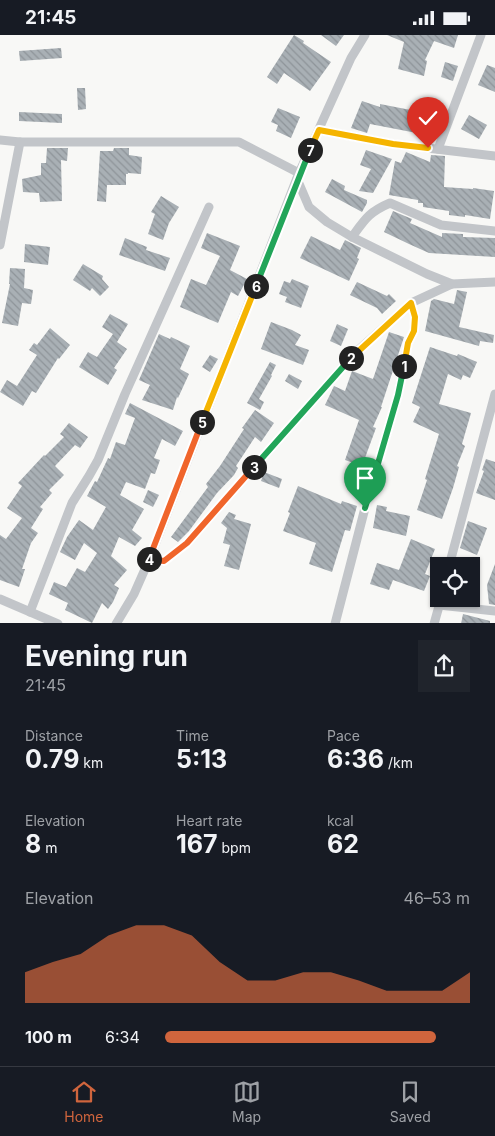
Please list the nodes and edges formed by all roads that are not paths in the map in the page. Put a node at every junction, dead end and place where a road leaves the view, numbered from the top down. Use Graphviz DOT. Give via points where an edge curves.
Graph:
graph roads {
  1 [pos="365,35"];
  2 [pos="481,35"];
  3 [pos="319,130"];
  4 [pos="0,140"];
  5 [pos="20,142"];
  6 [pos="438,149"];
  7 [pos="495,156"];
  8 [pos="298,176"];
  9 [pos="209,207"];
  10 [pos="495,231"];
  11 [pos="352,237"];
  12 [pos="0,245"];
  13 [pos="495,282"];
  14 [pos="452,284"];
  15 [pos="411,303"];
  16 [pos="495,393"];
  17 [pos="451,557"];
  18 [pos="149,560"];
  19 [pos="0,599"];
  20 [pos="439,607"];
  21 [pos="471,607"];
  22 [pos="30,611"];
  23 [pos="495,611"];
  24 [pos="58,623"];
  25 [pos="116,623"];
  26 [pos="335,623"];
  27 [pos="434,623"];
  1 -- 3 [label="street" via="351,58"];
  2 -- 6 [label="street"];
  3 -- 6 [label="street"];
  3 -- 8 [label="street"];
  4 -- 5 [label="street"];
  5 -- 8 [label="street" via="239,142"];
  5 -- 12 [label="street"];
  6 -- 7 [label="street"];
  8 -- 11 [label="street" via="309,207 327,223"];
  8 -- 18 [label="street"];
  9 -- 22 [label="street" via="98,460 72,503"];
  10 -- 11 [label="street" via="441,225 390,203 367,216"];
  11 -- 14 [label="street"];
  13 -- 14 [label="street"];
  14 -- 15 [label="street"];
  15 -- 18 [label="street" via="356,352 187,543 164,561"];
  15 -- 26 [label="street" via="414,331 408,343 398,395"];
  16 -- 17 [label="street"];
  18 -- 25 [label="street"];
  19 -- 22 [label="street"];
  20 -- 27 [label="street"];
  21 -- 23 [label="street"];
  22 -- 24 [label="street"];
}
